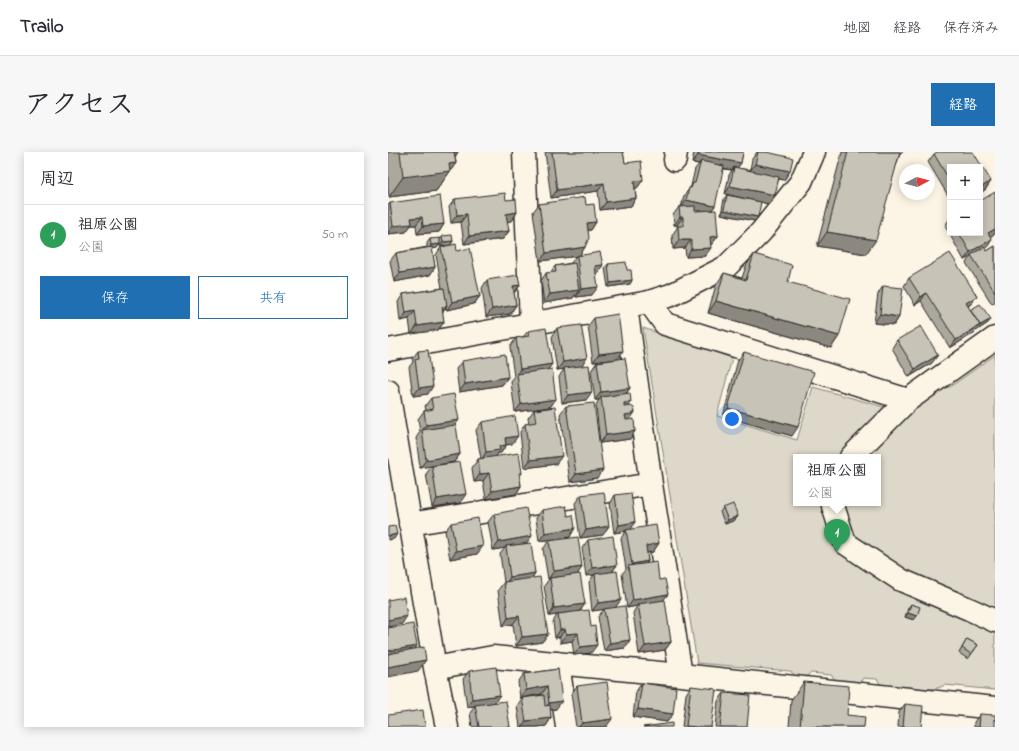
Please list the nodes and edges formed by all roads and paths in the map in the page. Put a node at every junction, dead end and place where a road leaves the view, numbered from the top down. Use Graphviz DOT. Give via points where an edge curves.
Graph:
graph roads {
  1 [pos="524,152"];
  2 [pos="814,152"];
  3 [pos="649,302"];
  4 [pos="626,307"];
  5 [pos="531,324"];
  6 [pos="995,338"];
  7 [pos="388,350"];
  8 [pos="388,391"];
  9 [pos="908,400"];
  10 [pos="854,454"];
  11 [pos="651,484"];
  12 [pos="833,506"];
  13 [pos="410,524"];
  14 [pos="995,621"];
  15 [pos="558,663"];
  16 [pos="436,668"];
  17 [pos="681,675"];
  18 [pos="995,708"];
  19 [pos="447,727"];
  20 [pos="567,727"];
  1 -- 5 [label="street"];
  2 -- 3 [label="street" via="801,182 761,232 726,267 671,295"];
  3 -- 4 [label="street"];
  3 -- 9 [label="street" via="666,324"];
  4 -- 5 [label="street"];
  4 -- 11 [label="street"];
  5 -- 7 [label="street"];
  6 -- 9 [label="street"];
  8 -- 13 [label="street"];
  9 -- 10 [label="street"];
  11 -- 13 [label="street"];
  11 -- 17 [label="street"];
  12 -- 14 [label="street" via="845,543 901,580"];
  13 -- 16 [label="street"];
  15 -- 16 [label="street" via="493,657"];
  15 -- 17 [label="street"];
  15 -- 20 [label="street"];
  16 -- 19 [label="street"];
  17 -- 18 [label="street"];
}
